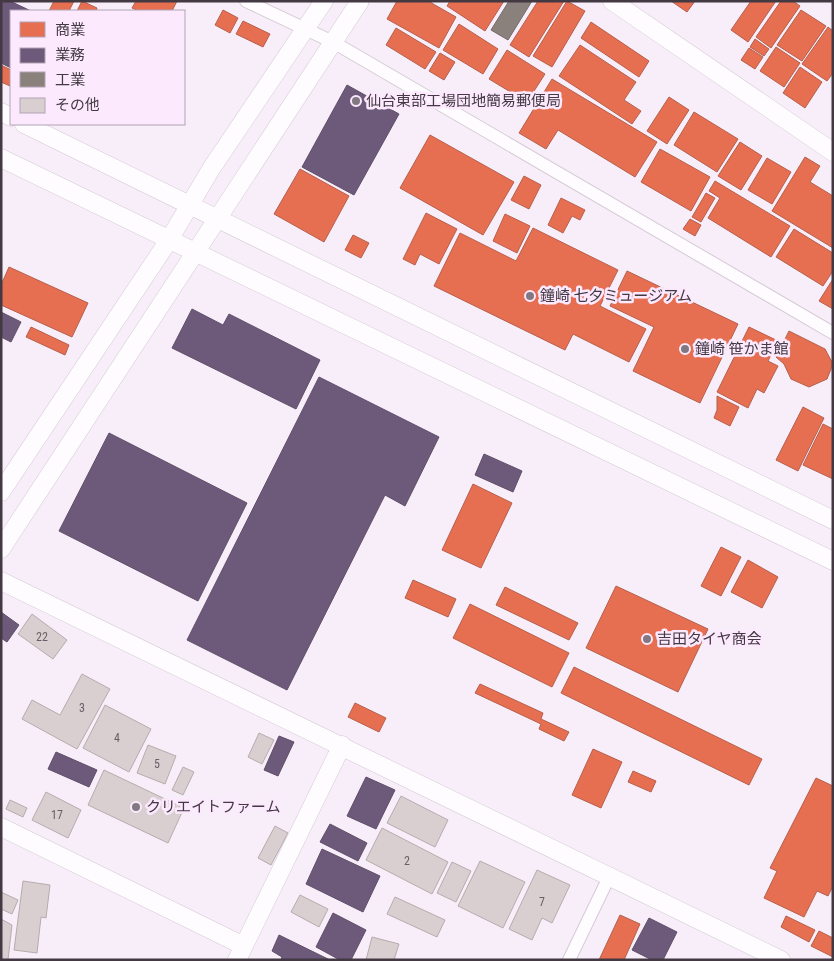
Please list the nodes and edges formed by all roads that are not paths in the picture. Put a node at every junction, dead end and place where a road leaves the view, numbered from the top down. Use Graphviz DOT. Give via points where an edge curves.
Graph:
graph roads {
  1 [pos="246,1"];
  2 [pos="324,1"];
  3 [pos="360,1"];
  4 [pos="612,1"];
  5 [pos="305,30"];
  6 [pos="333,42"];
  7 [pos="26,125"];
  8 [pos="833,152"];
  9 [pos="1,158"];
  10 [pos="189,203"];
  11 [pos="218,217"];
  12 [pos="169,240"];
  13 [pos="196,253"];
  14 [pos="833,333"];
  15 [pos="1,492"];
  16 [pos="833,520"];
  17 [pos="1,549"];
  18 [pos="833,561"];
  19 [pos="1,580"];
  20 [pos="342,745"];
  21 [pos="1,827"];
  22 [pos="609,876"];
  23 [pos="240,953"];
  24 [pos="569,960"];
  25 [pos="781,960"];
  1 -- 5 [label="street"];
  2 -- 5 [label="street"];
  3 -- 6 [label="street"];
  4 -- 8 [label="street"];
  5 -- 6 [label="street"];
  5 -- 10 [label="street"];
  6 -- 11 [label="street"];
  6 -- 14 [label="street"];
  7 -- 10 [label="street"];
  9 -- 12 [label="street"];
  10 -- 11 [label="street"];
  10 -- 12 [label="street"];
  11 -- 13 [label="street"];
  11 -- 16 [label="street"];
  12 -- 13 [label="street"];
  12 -- 15 [label="street"];
  13 -- 17 [label="street"];
  13 -- 18 [label="street"];
  19 -- 20 [label="street"];
  20 -- 22 [label="street"];
  20 -- 23 [label="street"];
  21 -- 23 [label="street"];
  22 -- 24 [label="street"];
  22 -- 25 [label="street"];
}
